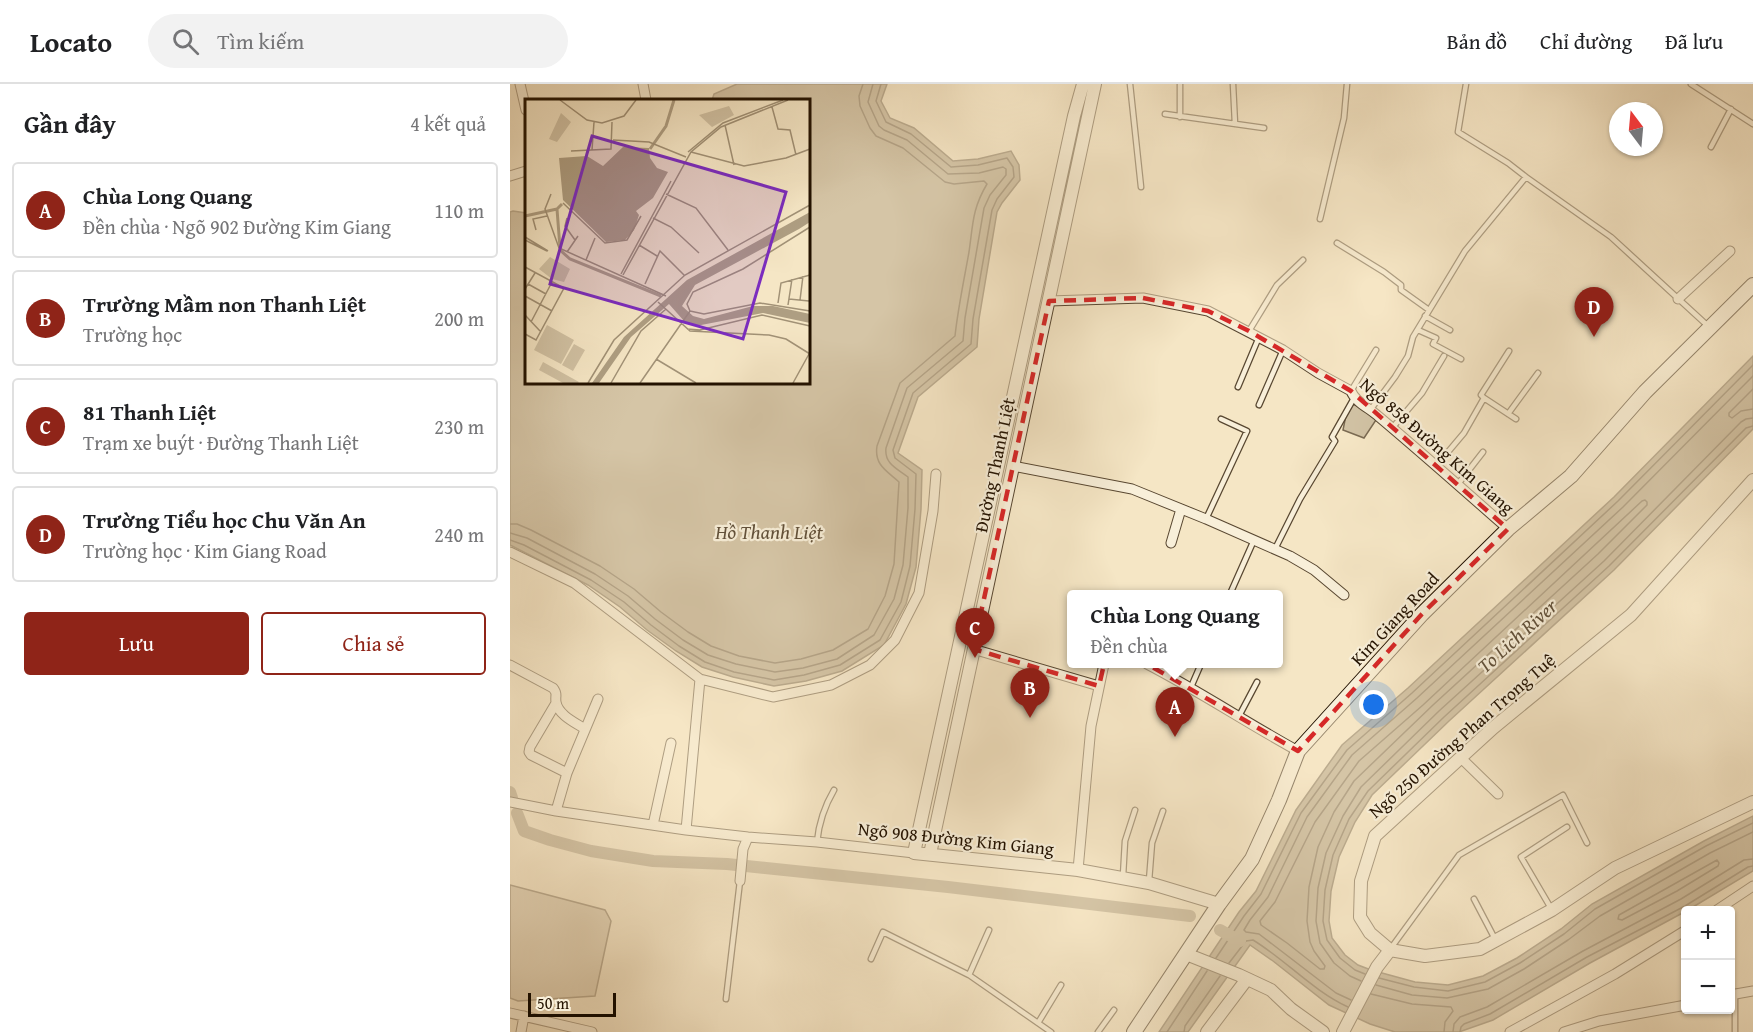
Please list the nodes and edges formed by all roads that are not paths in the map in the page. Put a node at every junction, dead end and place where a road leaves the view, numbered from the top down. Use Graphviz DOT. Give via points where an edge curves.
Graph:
graph roads {
  1 [pos="520,84"];
  2 [pos="643,84"];
  3 [pos="1083,84"];
  4 [pos="1095,84"];
  5 [pos="1130,84"];
  6 [pos="1180,84"];
  7 [pos="1233,84"];
  8 [pos="1347,84"];
  9 [pos="1466,84"];
  10 [pos="1691,84"];
  11 [pos="646,99"];
  12 [pos="525,106"];
  13 [pos="1731,110"];
  14 [pos="1165,114"];
  15 [pos="1180,117"];
  16 [pos="1235,124"];
  17 [pos="1753,124"];
  18 [pos="1264,128"];
  19 [pos="1711,147"];
  20 [pos="525,171"];
  21 [pos="510,176"];
  22 [pos="1526,177"];
  23 [pos="1141,188"];
  24 [pos="1320,219"];
  25 [pos="1337,243"];
  26 [pos="1730,251"];
  27 [pos="1304,260"];
  28 [pos="1753,285"];
  29 [pos="1678,299"];
  30 [pos="1049,301"];
  31 [pos="1429,310"];
  32 [pos="1425,316"];
  33 [pos="1710,328"];
  34 [pos="1418,330"];
  35 [pos="1450,330"];
  36 [pos="1249,331"];
  37 [pos="1259,337"];
  38 [pos="1283,350"];
  39 [pos="1376,350"];
  40 [pos="1509,351"];
  41 [pos="1444,356"];
  42 [pos="1461,359"];
  43 [pos="1538,373"];
  44 [pos="1238,387"];
  45 [pos="1352,394"];
  46 [pos="1484,398"];
  47 [pos="1259,405"];
  48 [pos="1371,410"];
  49 [pos="1508,414"];
  50 [pos="1221,419"];
  51 [pos="1516,419"];
  52 [pos="1393,427"];
  53 [pos="1483,452"];
  54 [pos="1437,465"];
  55 [pos="1013,466"];
  56 [pos="936,474"];
  57 [pos="1753,480"];
  58 [pos="1458,484"];
  59 [pos="1181,509"];
  60 [pos="1206,519"];
  61 [pos="1508,529"];
  62 [pos="1254,540"];
  63 [pos="1171,543"];
  64 [pos="1275,549"];
  65 [pos="510,552"];
  66 [pos="1232,590"];
  67 [pos="1344,595"];
  68 [pos="973,649"];
  69 [pos="510,665"];
  70 [pos="1103,668"];
  71 [pos="1156,668"];
  72 [pos="1199,668"];
  73 [pos="700,680"];
  74 [pos="1257,682"];
  75 [pos="1099,686"];
  76 [pos="1191,687"];
  77 [pos="598,699"];
  78 [pos="556,703"];
  79 [pos="1238,718"];
  80 [pos="585,729"];
  81 [pos="671,743"];
  82 [pos="1298,751"];
  83 [pos="1461,758"];
  84 [pos="567,773"];
  85 [pos="834,790"];
  86 [pos="1498,794"];
  87 [pos="510,802"];
  88 [pos="1753,802"];
  89 [pos="1136,810"];
  90 [pos="556,811"];
  91 [pos="1163,811"];
  92 [pos="653,825"];
  93 [pos="1567,828"];
  94 [pos="686,830"];
  95 [pos="748,837"];
  96 [pos="817,842"];
  97 [pos="1587,843"];
  98 [pos="915,853"];
  99 [pos="930,854"];
  100 [pos="1077,870"];
  101 [pos="1123,879"];
  102 [pos="740,881"];
  103 [pos="1149,884"];
  104 [pos="1753,886"];
  105 [pos="1474,899"];
  106 [pos="1220,904"];
  107 [pos="1723,906"];
  108 [pos="1552,910"];
  109 [pos="989,930"];
  110 [pos="1681,933"];
  111 [pos="1496,941"];
  112 [pos="1390,950"];
  113 [pos="1186,954"];
  114 [pos="871,959"];
  115 [pos="969,975"];
  116 [pos="1243,977"];
  117 [pos="1061,985"];
  118 [pos="1753,991"];
  119 [pos="1735,995"];
  120 [pos="726,999"];
  121 [pos="1681,1006"];
  122 [pos="1114,1010"];
  123 [pos="510,1013"];
  124 [pos="1734,1014"];
  125 [pos="524,1016"];
  126 [pos="1038,1023"];
  127 [pos="1344,1029"];
  128 [pos="521,1032"];
  129 [pos="592,1032"];
  130 [pos="1051,1032"];
  131 [pos="1098,1032"];
  132 [pos="1134,1032"];
  133 [pos="1207,1032"];
  134 [pos="1323,1032"];
  135 [pos="1510,1032"];
  136 [pos="1564,1032"];
  137 [pos="1735,1032"];
  1 -- 12 [label="street"];
  2 -- 11 [label="street"];
  3 -- 98 [label="street, Đường Thanh Liệt"];
  4 -- 30 [label="street, Đường Thanh Liệt"];
  5 -- 23 [label="lane"];
  6 -- 15 [label="lane"];
  7 -- 16 [label="lane"];
  8 -- 24 [label="lane" via="1344,118"];
  9 -- 22 [label="lane" via="1458,132"];
  10 -- 13 [label="lane"];
  13 -- 17 [label="lane"];
  13 -- 19 [label="lane"];
  14 -- 15 [label="lane"];
  15 -- 16 [label="lane"];
  16 -- 18 [label="lane"];
  20 -- 21 [label="street"];
  22 -- 29 [label="lane" via="1611,237"];
  22 -- 31 [label="lane" via="1465,251"];
  25 -- 31 [label="lane" via="1384,272"];
  26 -- 29 [label="street"];
  27 -- 36 [label="lane" via="1277,285"];
  28 -- 33 [label="main road, Kim Giang Road"];
  29 -- 33 [label="lane"];
  30 -- 36 [label="street, Ngõ 858 Đường Kim Giang" via="1143,298 1208,311"];
  30 -- 55 [label="street, Đường Thanh Liệt"];
  31 -- 32 [label="lane"];
  32 -- 34 [label="lane"];
  32 -- 35 [label="lane"];
  33 -- 61 [label="main road, Kim Giang Road" via="1645,392 1571,476"];
  34 -- 42 [label="lane" via="1436,338 1433,344"];
  34 -- 48 [label="lane" via="1408,356"];
  36 -- 37 [label="street, Ngõ 858 Đường Kim Giang"];
  37 -- 38 [label="street, Ngõ 858 Đường Kim Giang"];
  37 -- 44 [label="lane"];
  38 -- 45 [label="street, Ngõ 858 Đường Kim Giang"];
  38 -- 47 [label="lane"];
  39 -- 45 [label="lane"];
  40 -- 46 [label="lane" via="1481,395"];
  41 -- 52 [label="lane" via="1422,393"];
  43 -- 49 [label="lane"];
  45 -- 48 [label="street, Ngõ 858 Đường Kim Giang"];
  45 -- 64 [label="lane" via="1332,437 1335,441"];
  46 -- 49 [label="lane"];
  46 -- 54 [label="lane" via="1464,433"];
  48 -- 52 [label="street, Ngõ 858 Đường Kim Giang"];
  49 -- 51 [label="lane"];
  50 -- 60 [label="lane" via="1247,431"];
  52 -- 54 [label="street, Ngõ 858 Đường Kim Giang"];
  53 -- 58 [label="lane"];
  54 -- 58 [label="street, Ngõ 858 Đường Kim Giang"];
  55 -- 59 [label="street" via="1131,489"];
  55 -- 68 [label="street, Đường Thanh Liệt"];
  56 -- 73 [label="street" via="919,593 895,640 870,665 831,685 773,697"];
  57 -- 83 [label="street, Ngõ 250 Đường Phan Trọng Tuệ" via="1631,615"];
  58 -- 61 [label="street, Ngõ 858 Đường Kim Giang"];
  59 -- 60 [label="street"];
  59 -- 63 [label="street"];
  60 -- 62 [label="street"];
  61 -- 82 [label="main road, Kim Giang Road" via="1422,614"];
  62 -- 64 [label="street"];
  62 -- 66 [label="lane"];
  64 -- 67 [label="street" via="1314,570"];
  65 -- 73 [label="street" via="574,583"];
  68 -- 75 [label="street"];
  68 -- 99 [label="street, Đường Thanh Liệt"];
  69 -- 78 [label="street" via="554,688"];
  70 -- 75 [label="street"];
  71 -- 76 [label="street"];
  72 -- 76 [label="lane"];
  73 -- 94 [label="street"];
  74 -- 79 [label="lane"];
  75 -- 100 [label="street" via="1091,726"];
  76 -- 79 [label="street"];
  77 -- 80 [label="street"];
  78 -- 80 [label="street" via="562,714"];
  78 -- 84 [label="street" via="529,752"];
  79 -- 82 [label="street"];
  80 -- 84 [label="street"];
  81 -- 92 [label="street"];
  82 -- 106 [label="main road, Kim Giang Road" via="1252,859"];
  83 -- 86 [label="street"];
  83 -- 112 [label="street, Ngõ 250 Đường Phan Trọng Tuệ" via="1376,836 1361,881 1360,917 1370,933"];
  84 -- 90 [label="street"];
  85 -- 96 [label="lane" via="823,813"];
  87 -- 90 [label="street, Ngõ 908 Đường Kim Giang"];
  88 -- 108 [label="street" via="1615,868"];
  89 -- 101 [label="lane" via="1125,841"];
  90 -- 92 [label="street, Ngõ 908 Đường Kim Giang"];
  91 -- 103 [label="lane" via="1152,843"];
  92 -- 94 [label="street, Ngõ 908 Đường Kim Giang"];
  93 -- 108 [label="lane" via="1521,857"];
  94 -- 95 [label="street, Ngõ 908 Đường Kim Giang"];
  95 -- 96 [label="street, Ngõ 908 Đường Kim Giang"];
  95 -- 102 [label="street"];
  96 -- 98 [label="street, Ngõ 908 Đường Kim Giang"];
  97 -- 112 [label="lane" via="1563,795 1459,855"];
  98 -- 99 [label="street, Ngõ 908 Đường Kim Giang"];
  99 -- 100 [label="street, Ngõ 908 Đường Kim Giang"];
  100 -- 101 [label="street, Ngõ 908 Đường Kim Giang"];
  101 -- 103 [label="street, Ngõ 908 Đường Kim Giang"];
  102 -- 120 [label="lane"];
  103 -- 106 [label="street, Ngõ 908 Đường Kim Giang"];
  104 -- 107 [label="street"];
  105 -- 111 [label="lane"];
  106 -- 113 [label="main road, Kim Giang Road"];
  108 -- 111 [label="street"];
  109 -- 115 [label="lane"];
  110 -- 135 [label="street"];
  111 -- 112 [label="street" via="1480,949 1425,956"];
  112 -- 127 [label="street"];
  113 -- 116 [label="street"];
  113 -- 132 [label="main road, Kim Giang Road"];
  114 -- 115 [label="lane" via="884,932"];
  115 -- 126 [label="lane"];
  116 -- 133 [label="street"];
  116 -- 134 [label="street" via="1271,990"];
  117 -- 126 [label="lane"];
  118 -- 119 [label="street"];
  121 -- 136 [label="street" via="1599,1021"];
  122 -- 131 [label="lane"];
  123 -- 125 [label="street"];
  124 -- 137 [label="lane"];
  125 -- 128 [label="street"];
  125 -- 129 [label="street"];
  126 -- 130 [label="lane"];
}
